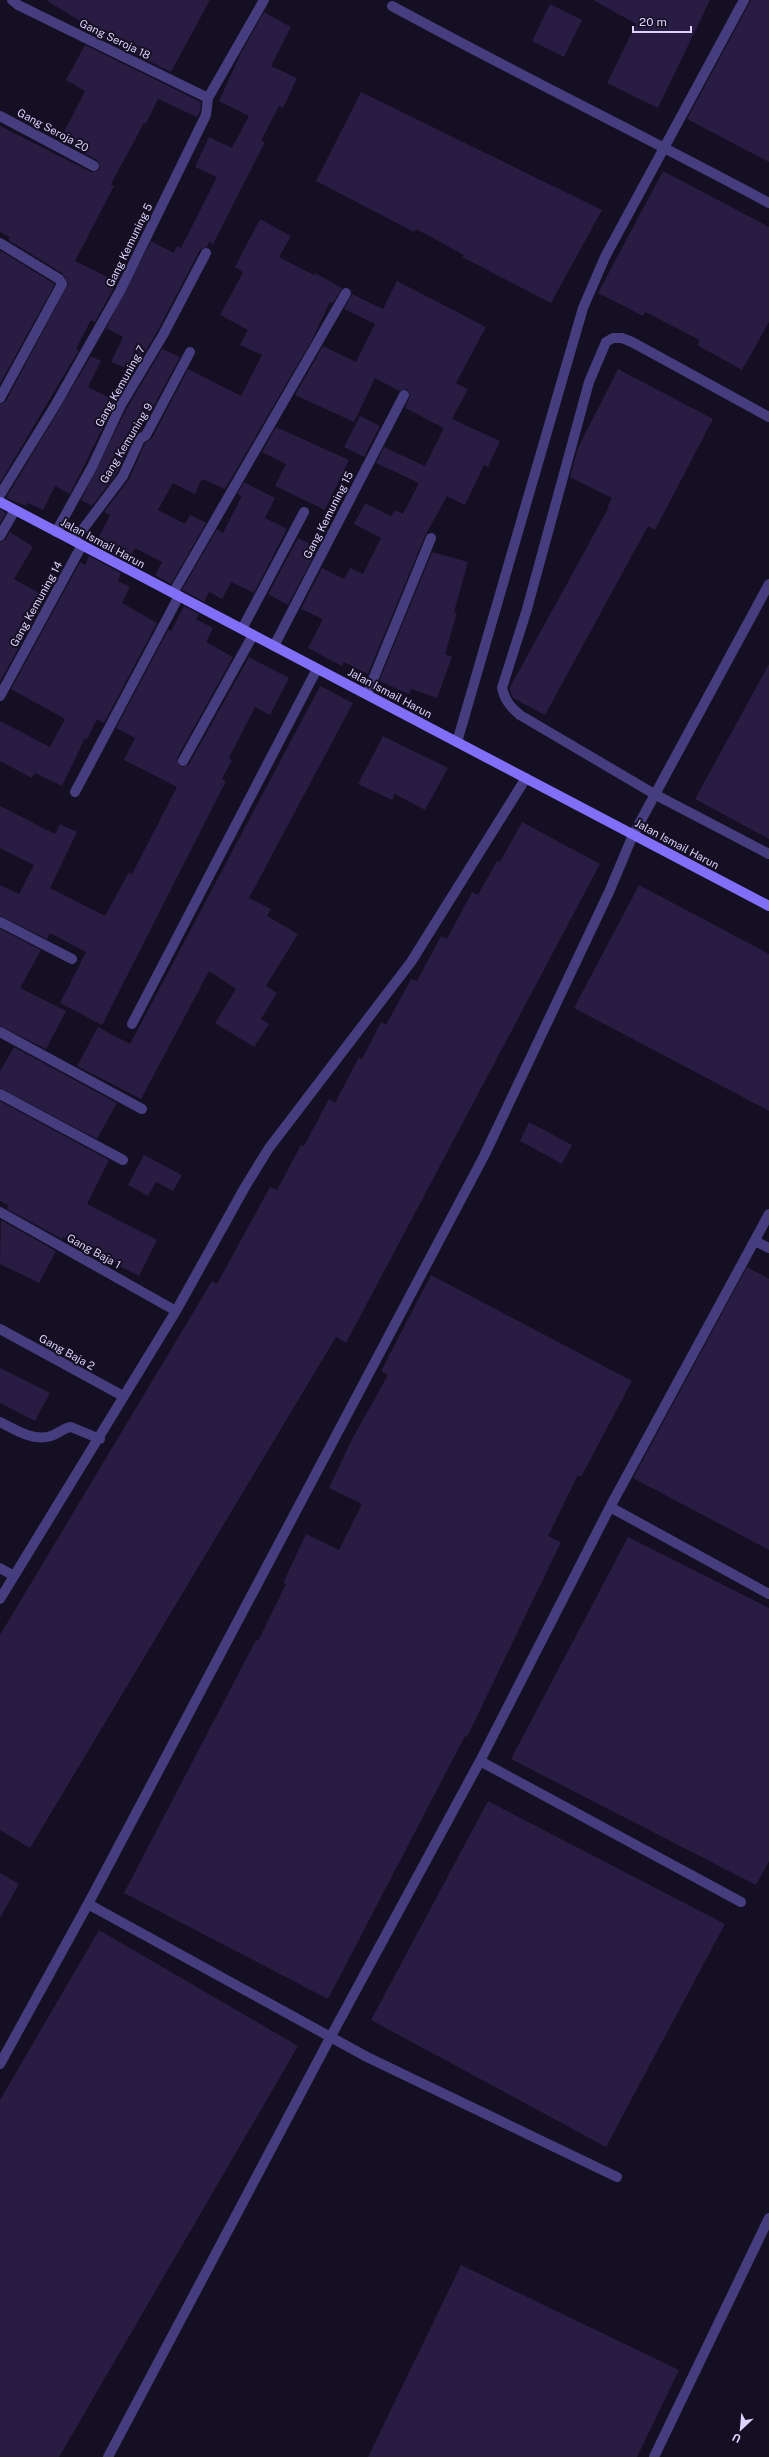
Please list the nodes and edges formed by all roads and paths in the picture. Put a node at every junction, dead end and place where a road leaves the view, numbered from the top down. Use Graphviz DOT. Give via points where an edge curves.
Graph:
graph roads {
  1 [pos="12,0"];
  2 [pos="264,0"];
  3 [pos="744,0"];
  4 [pos="392,6"];
  5 [pos="208,98"];
  6 [pos="0,116"];
  7 [pos="666,147"];
  8 [pos="94,166"];
  9 [pos="769,203"];
  10 [pos="0,243"];
  11 [pos="206,253"];
  12 [pos="346,293"];
  13 [pos="190,352"];
  14 [pos="404,395"];
  15 [pos="0,398"];
  16 [pos="769,417"];
  17 [pos="0,494"];
  18 [pos="0,502"];
  19 [pos="15,510"];
  20 [pos="304,512"];
  21 [pos="56,532"];
  22 [pos="0,536"];
  23 [pos="431,538"];
  24 [pos="78,543"];
  25 [pos="769,584"];
  26 [pos="176,595"];
  27 [pos="242,629"];
  28 [pos="253,635"];
  29 [pos="274,646"];
  30 [pos="317,669"];
  31 [pos="367,694"];
  32 [pos="0,696"];
  33 [pos="457,742"];
  34 [pos="183,761"];
  35 [pos="526,778"];
  36 [pos="75,792"];
  37 [pos="656,795"];
  38 [pos="633,834"];
  39 [pos="769,854"];
  40 [pos="769,906"];
  41 [pos="0,922"];
  42 [pos="72,959"];
  43 [pos="132,1024"];
  44 [pos="0,1032"];
  45 [pos="0,1094"];
  46 [pos="142,1109"];
  47 [pos="123,1160"];
  48 [pos="0,1212"];
  49 [pos="769,1214"];
  50 [pos="755,1241"];
  51 [pos="769,1248"];
  52 [pos="176,1311"];
  53 [pos="0,1329"];
  54 [pos="123,1396"];
  55 [pos="0,1422"];
  56 [pos="100,1439"];
  57 [pos="610,1507"];
  58 [pos="0,1568"];
  59 [pos="14,1576"];
  60 [pos="769,1594"];
  61 [pos="0,1599"];
  62 [pos="480,1761"];
  63 [pos="741,1902"];
  64 [pos="88,1904"];
  65 [pos="330,2038"];
  66 [pos="0,2064"];
  67 [pos="617,2177"];
  68 [pos="769,2218"];
  69 [pos="108,2457"];
  70 [pos="654,2457"];
  1 -- 5 [label="street, Gang Seroja 18"];
  2 -- 5 [label="street, Gang Kemuning 5"];
  3 -- 7 [label="street"];
  4 -- 7 [label="street" via="477,52"];
  5 -- 17 [label="street, Gang Kemuning 5" via="206,115 120,291 56,404"];
  6 -- 8 [label="street, Gang Seroja 20"];
  7 -- 9 [label="street"];
  7 -- 33 [label="street" via="605,257 583,308"];
  10 -- 15 [label="street" via="59,279 62,284"];
  11 -- 21 [label="street, Gang Kemuning 7" via="163,335 121,404 92,467"];
  12 -- 26 [label="street"];
  13 -- 24 [label="street, Gang Kemuning 9" via="146,435 140,439 123,476"];
  14 -- 29 [label="street, Gang Kemuning 15"];
  16 -- 37 [label="street" via="622,338 613,338 606,342 589,382 527,609 502,688 504,697 520,715"];
  18 -- 19 [label="street, Jalan Ismail Harun"];
  19 -- 21 [label="street, Jalan Ismail Harun"];
  19 -- 22 [label="street"];
  20 -- 27 [label="street"];
  21 -- 24 [label="street, Jalan Ismail Harun"];
  23 -- 31 [label="street"];
  24 -- 26 [label="street, Jalan Ismail Harun"];
  24 -- 32 [label="street, Gang Kemuning 14"];
  25 -- 37 [label="street"];
  26 -- 27 [label="street, Jalan Ismail Harun"];
  26 -- 36 [label="street"];
  27 -- 28 [label="street, Jalan Ismail Harun"];
  28 -- 29 [label="street, Jalan Ismail Harun"];
  28 -- 34 [label="street"];
  29 -- 30 [label="street, Jalan Ismail Harun"];
  30 -- 31 [label="street, Jalan Ismail Harun"];
  30 -- 43 [label="street"];
  31 -- 33 [label="street, Jalan Ismail Harun"];
  33 -- 35 [label="street, Jalan Ismail Harun"];
  35 -- 38 [label="street, Jalan Ismail Harun"];
  35 -- 52 [label="street" via="411,962 269,1148"];
  37 -- 38 [label="street"];
  37 -- 39 [label="street"];
  38 -- 40 [label="street, Jalan Ismail Harun"];
  38 -- 64 [label="street" via="606,899 484,1156"];
  41 -- 42 [label="street"];
  44 -- 46 [label="street"];
  45 -- 47 [label="street"];
  48 -- 52 [label="street, Gang Baja 1"];
  49 -- 50 [label="street"];
  50 -- 51 [label="street"];
  50 -- 57 [label="street"];
  52 -- 54 [label="street"];
  53 -- 54 [label="street, Gang Baja 2"];
  54 -- 56 [label="street"];
  55 -- 56 [label="street" via="28,1435 44,1438 71,1427"];
  56 -- 59 [label="street"];
  57 -- 60 [label="street"];
  57 -- 62 [label="street"];
  58 -- 59 [label="street"];
  59 -- 61 [label="street"];
  62 -- 63 [label="street"];
  62 -- 65 [label="street"];
  64 -- 65 [label="street"];
  64 -- 66 [label="street"];
  65 -- 67 [label="street"];
  65 -- 69 [label="street"];
  68 -- 70 [label="street"];
}
